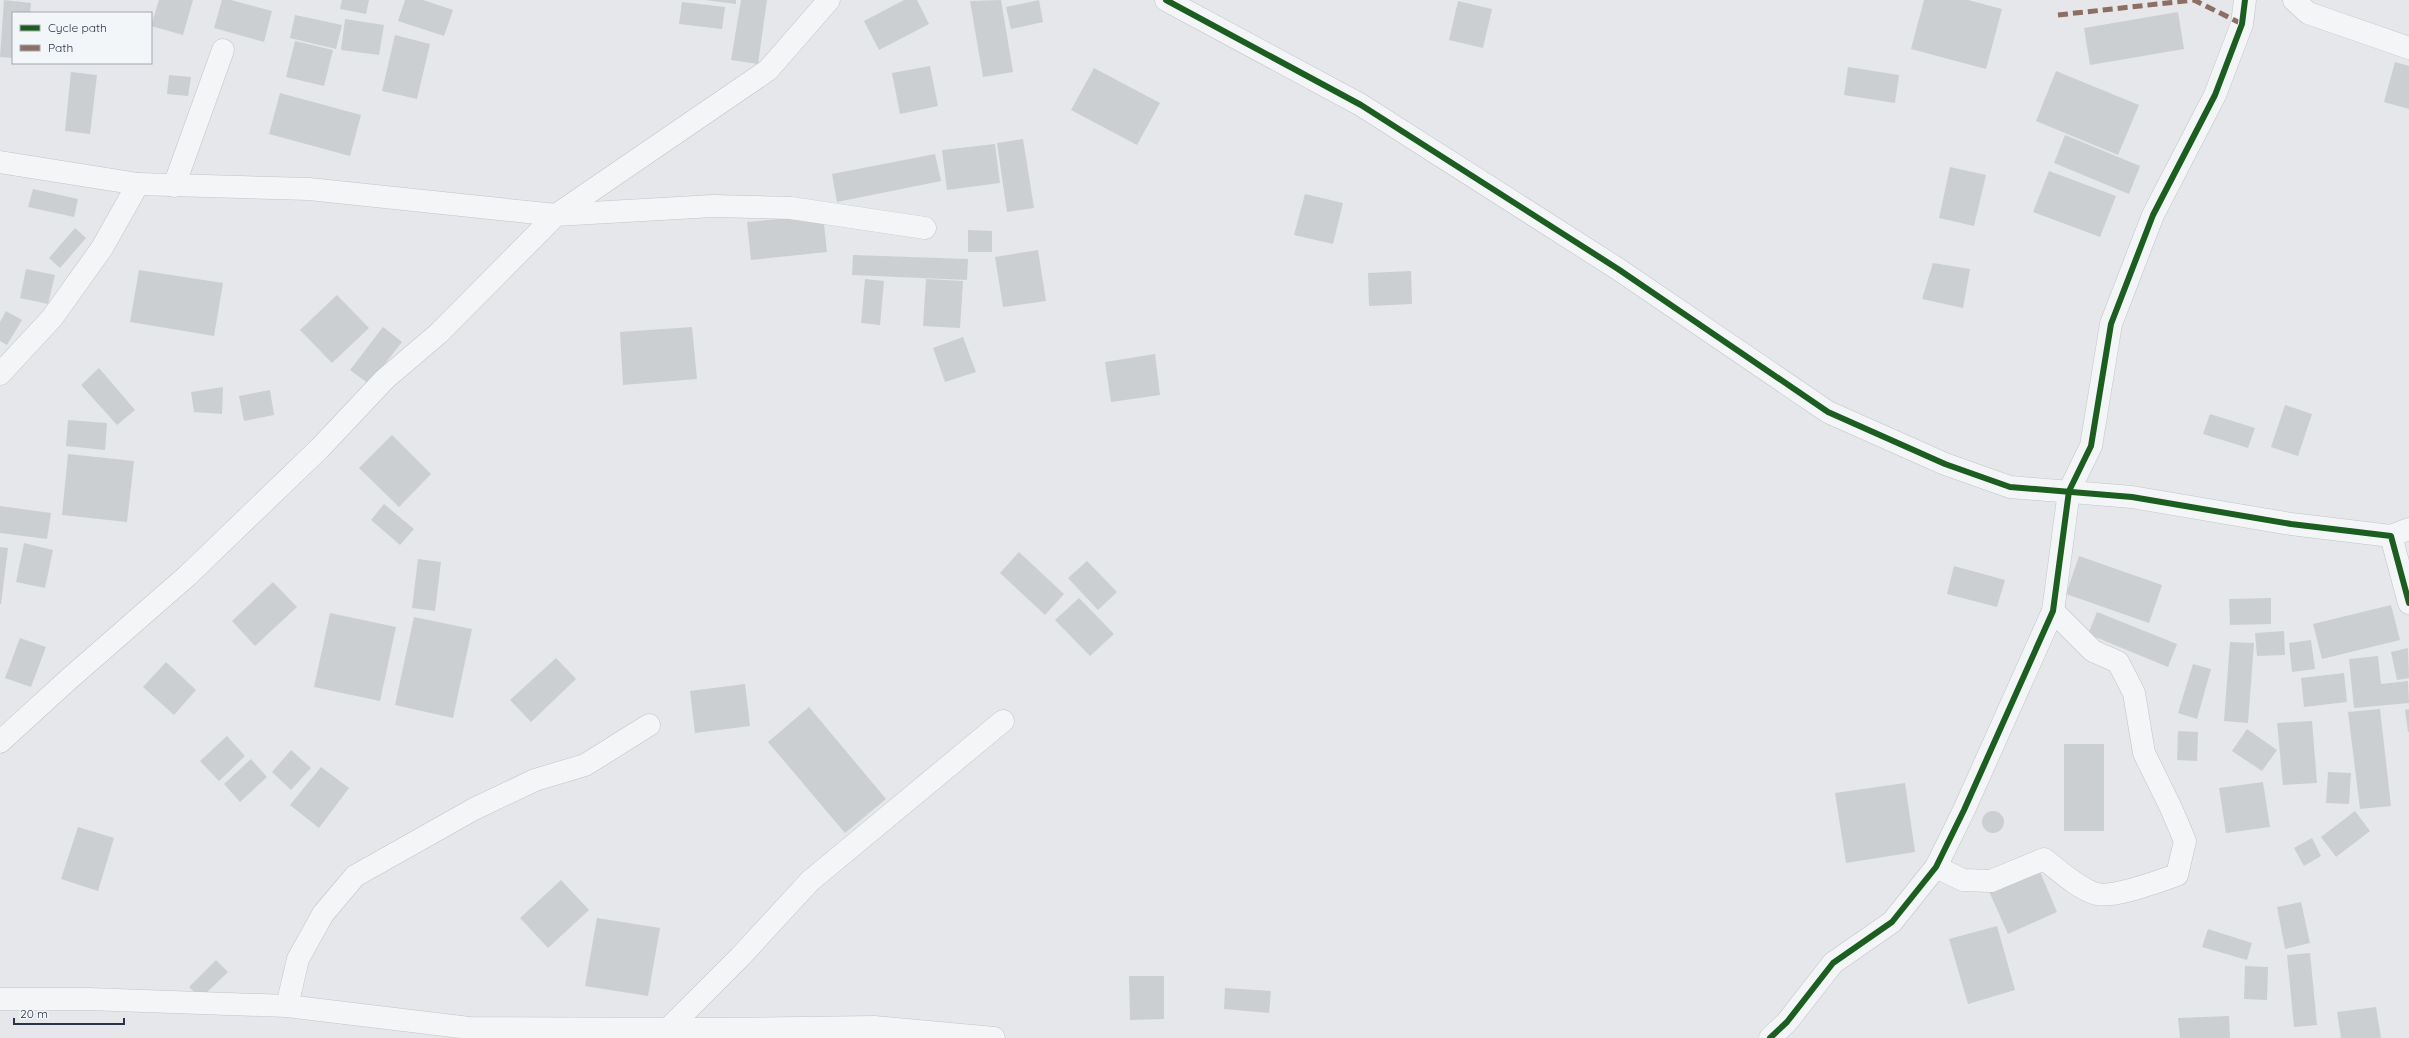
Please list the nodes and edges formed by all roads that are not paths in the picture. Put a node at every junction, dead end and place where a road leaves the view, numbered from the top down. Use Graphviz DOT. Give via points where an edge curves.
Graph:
graph roads {
  1 [pos="829,0"];
  2 [pos="1166,0"];
  3 [pos="2245,0"];
  4 [pos="2294,0"];
  5 [pos="2409,48"];
  6 [pos="223,50"];
  7 [pos="0,162"];
  8 [pos="138,184"];
  9 [pos="174,186"];
  10 [pos="556,215"];
  11 [pos="925,228"];
  12 [pos="0,374"];
  13 [pos="2069,491"];
  14 [pos="2400,532"];
  15 [pos="2409,603"];
  16 [pos="2053,611"];
  17 [pos="1003,721"];
  18 [pos="649,726"];
  19 [pos="0,742"];
  20 [pos="1936,867"];
  21 [pos="0,999"];
  22 [pos="287,1006"];
  23 [pos="669,1028"];
  24 [pos="714,1034"];
  25 [pos="994,1038"];
  26 [pos="1770,1038"];
  1 -- 10 [label="street" via="768,70"];
  2 -- 13 [label="street" via="1361,105 1618,269 1828,412 1945,464 2010,487"];
  3 -- 13 [label="street" via="2242,24 2215,95 2153,215 2111,324 2091,446"];
  4 -- 5 [label="street" via="2308,13"];
  6 -- 9 [label="street"];
  7 -- 8 [label="street"];
  8 -- 9 [label="street"];
  8 -- 12 [label="street" via="102,248 52,318"];
  9 -- 10 [label="street" via="309,189"];
  10 -- 11 [label="street" via="713,206 791,208"];
  10 -- 19 [label="street" via="439,333 385,379 320,448 188,576"];
  13 -- 14 [label="street" via="2132,497 2291,524"];
  13 -- 16 [label="street"];
  14 -- 15 [label="street"];
  16 -- 20 [label="street"];
  16 -- 20 [label="street" via="2093,651 2118,662 2134,692 2144,752 2172,808 2185,841 2177,875 2133,890 2098,894 2070,879 2044,859 1991,881 1963,880"];
  17 -- 23 [label="street" via="810,881 740,957"];
  18 -- 22 [label="street" via="585,765 535,780 474,809 356,876 323,914 298,959"];
  20 -- 26 [label="street" via="1892,922 1833,963 1787,1022"];
  21 -- 22 [label="street" via="88,999"];
  22 -- 23 [label="street" via="469,1028"];
  23 -- 24 [label="street"];
  24 -- 25 [label="street" via="874,1027"];
}
